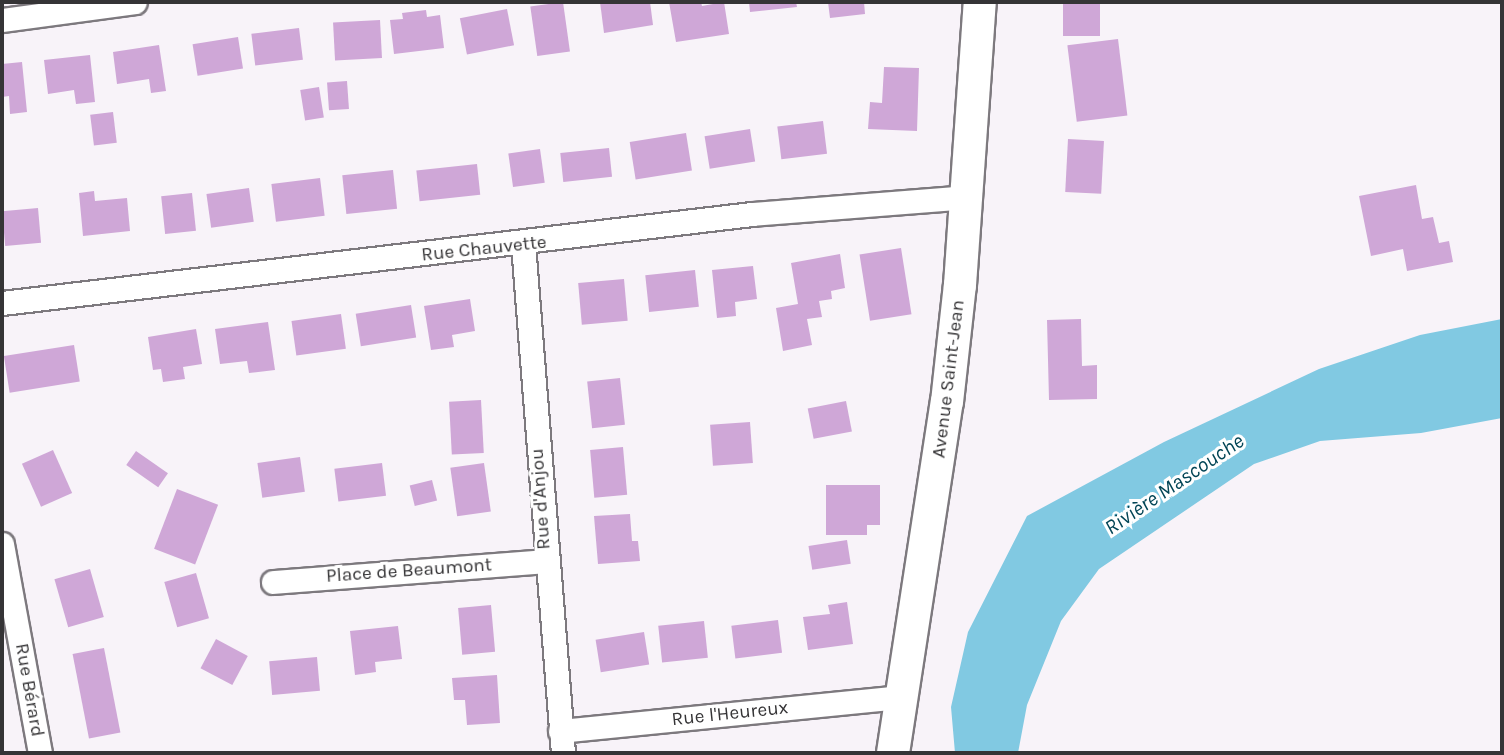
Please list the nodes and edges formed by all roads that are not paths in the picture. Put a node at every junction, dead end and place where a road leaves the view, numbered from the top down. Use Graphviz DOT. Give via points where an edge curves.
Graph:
graph roads {
  1 [pos="135,2"];
  2 [pos="980,2"];
  3 [pos="2,20"];
  4 [pos="966,197"];
  5 [pos="523,244"];
  6 [pos="2,303"];
  7 [pos="2,544"];
  8 [pos="545,561"];
  9 [pos="273,582"];
  10 [pos="900,697"];
  11 [pos="561,742"];
  12 [pos="40,753"];
  13 [pos="893,753"];
  1 -- 3 [label="street"];
  2 -- 4 [label="street, Avenue Saint-Jean"];
  4 -- 5 [label="street, Rue Chauvette" via="752,214"];
  4 -- 10 [label="street, Avenue Saint-Jean" via="947,402"];
  5 -- 6 [label="street, Rue Chauvette"];
  5 -- 8 [label="street, Rue d'Anjou"];
  7 -- 12 [label="street, Rue Bérard"];
  8 -- 9 [label="street, Place de Beaumont"];
  8 -- 11 [label="street, Rue d'Anjou"];
  10 -- 11 [label="street, Rue l'Heureux"];
  10 -- 13 [label="street, Avenue Saint-Jean"];
}
